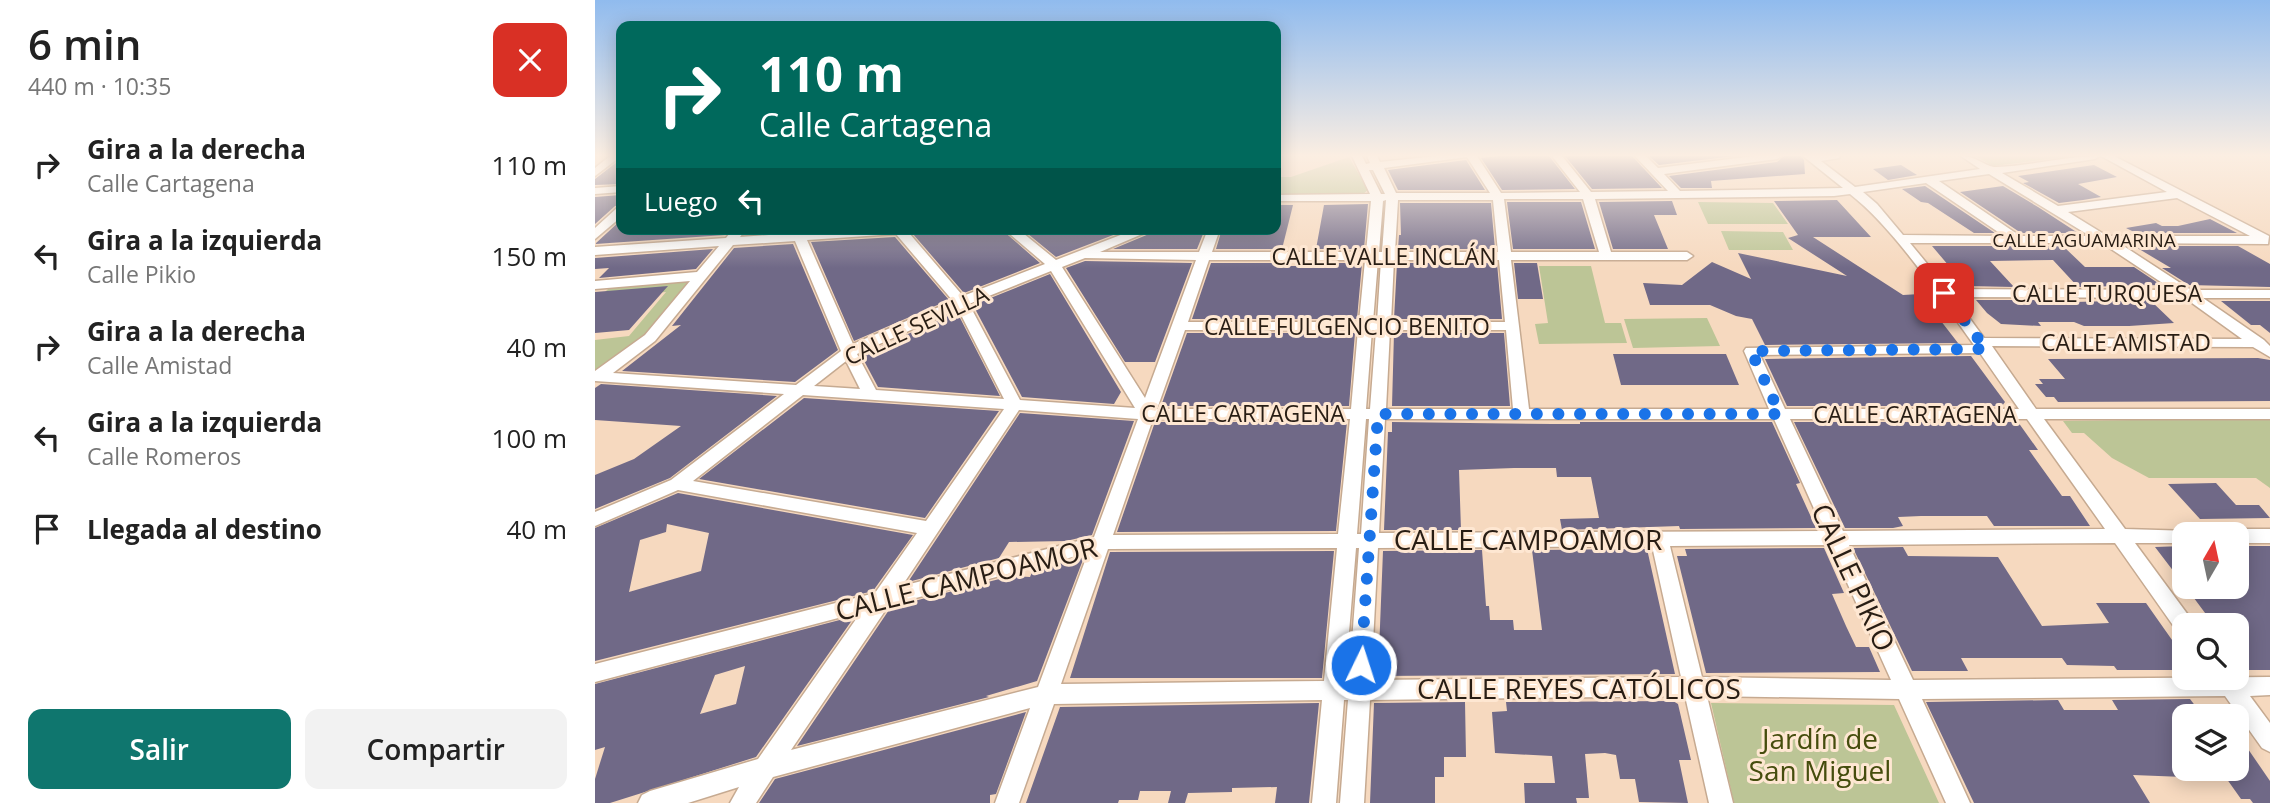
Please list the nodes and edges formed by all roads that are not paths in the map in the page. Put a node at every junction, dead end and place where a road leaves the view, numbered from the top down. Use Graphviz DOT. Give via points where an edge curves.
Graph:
graph roads {
  1 [pos="1375,193"];
  2 [pos="1390,193"];
  3 [pos="1496,193"];
  4 [pos="1746,193"];
  5 [pos="1858,193"];
  6 [pos="1950,193"];
  7 [pos="2029,193"];
  8 [pos="2180,194"];
  9 [pos="1588,195"];
  10 [pos="1678,195"];
  11 [pos="1498,196"];
  12 [pos="1377,197"];
  13 [pos="1392,197"];
  14 [pos="1281,198"];
  15 [pos="2056,210"];
  16 [pos="616,216"];
  17 [pos="735,235"];
  18 [pos="839,235"];
  19 [pos="907,235"];
  20 [pos="1017,235"];
  21 [pos="1133,235"];
  22 [pos="1212,235"];
  23 [pos="595,236"];
  24 [pos="800,238"];
  25 [pos="1900,239"];
  26 [pos="2018,240"];
  27 [pos="2106,240"];
  28 [pos="2269,241"];
  29 [pos="729,243"];
  30 [pos="595,251"];
  31 [pos="1080,256"];
  32 [pos="1388,256"];
  33 [pos="1505,256"];
  34 [pos="1606,256"];
  35 [pos="1687,256"];
  36 [pos="1204,257"];
  37 [pos="1372,257"];
  38 [pos="1054,265"];
  39 [pos="701,276"];
  40 [pos="595,285"];
  41 [pos="1944,293"];
  42 [pos="2188,294"];
  43 [pos="2270,294"];
  44 [pos="961,302"];
  45 [pos="1179,326"];
  46 [pos="1366,326"];
  47 [pos="1384,326"];
  48 [pos="1514,326"];
  49 [pos="2263,343"];
  50 [pos="1984,346"];
  51 [pos="1751,351"];
  52 [pos="849,352"];
  53 [pos="2270,354"];
  54 [pos="597,376"];
  55 [pos="1159,383"];
  56 [pos="1132,387"];
  57 [pos="799,390"];
  58 [pos="871,395"];
  59 [pos="1015,405"];
  60 [pos="1147,414"];
  61 [pos="1368,414"];
  62 [pos="1522,414"];
  63 [pos="1780,414"];
  64 [pos="2032,414"];
  65 [pos="2270,414"];
  66 [pos="677,484"];
  67 [pos="595,519"];
  68 [pos="932,529"];
  69 [pos="2172,536"];
  70 [pos="2249,536"];
  71 [pos="2270,536"];
  72 [pos="1660,537"];
  73 [pos="2119,537"];
  74 [pos="1837,538"];
  75 [pos="1347,540"];
  76 [pos="1369,540"];
  77 [pos="1104,542"];
  78 [pos="884,597"];
  79 [pos="2175,613"];
  80 [pos="595,673"];
  81 [pos="2172,683"];
  82 [pos="2249,684"];
  83 [pos="1694,686"];
  84 [pos="2270,686"];
  85 [pos="1359,690"];
  86 [pos="1906,690"];
  87 [pos="2233,690"];
  88 [pos="1334,691"];
  89 [pos="1048,694"];
  90 [pos="2270,741"];
  91 [pos="766,768"];
  92 [pos="650,803"];
  93 [pos="742,803"];
  94 [pos="1007,803"];
  95 [pos="1324,803"];
  96 [pos="1352,803"];
  97 [pos="1721,803"];
  98 [pos="1958,803"];
  1 -- 12 [label="street"];
  2 -- 13 [label="street"];
  3 -- 11 [label="street"];
  4 -- 10 [label="street"];
  5 -- 25 [label="street"];
  6 -- 26 [label="street"];
  7 -- 15 [label="street"];
  8 -- 15 [label="street"];
  8 -- 28 [label="street"];
  9 -- 10 [label="street"];
  9 -- 11 [label="street"];
  9 -- 34 [label="street"];
  11 -- 13 [label="street"];
  11 -- 33 [label="street"];
  12 -- 13 [label="street"];
  12 -- 14 [label="street"];
  12 -- 37 [label="street"];
  13 -- 32 [label="street"];
  15 -- 27 [label="street"];
  16 -- 23 [label="street"];
  17 -- 29 [label="street"];
  18 -- 24 [label="street"];
  19 -- 44 [label="street"];
  20 -- 38 [label="street"];
  21 -- 31 [label="street, CALLE SEVILLA"];
  22 -- 36 [label="street"];
  24 -- 29 [label="street"];
  24 -- 52 [label="street"];
  25 -- 26 [label="street, CALLE AGUAMARINA"];
  25 -- 41 [label="street"];
  26 -- 27 [label="street, CALLE AGUAMARINA"];
  27 -- 28 [label="street, CALLE AGUAMARINA"];
  27 -- 42 [label="street"];
  29 -- 30 [label="street"];
  29 -- 39 [label="street"];
  31 -- 36 [label="street, CALLE VALLE INCLÁN"];
  31 -- 38 [label="street, CALLE SEVILLA"];
  32 -- 33 [label="street, CALLE VALLE INCLÁN"];
  32 -- 37 [label="street, CALLE VALLE INCLÁN"];
  32 -- 47 [label="street"];
  33 -- 34 [label="street, CALLE VALLE INCLÁN"];
  33 -- 48 [label="street"];
  34 -- 35 [label="street, CALLE VALLE INCLÁN"];
  36 -- 37 [label="street, CALLE VALLE INCLÁN"];
  36 -- 45 [label="street"];
  37 -- 46 [label="street"];
  38 -- 44 [label="street, CALLE SEVILLA"];
  38 -- 56 [label="street"];
  39 -- 40 [label="street"];
  39 -- 54 [label="street" via="650,338"];
  41 -- 42 [label="street, CALLE TURQUESA"];
  41 -- 50 [label="street"];
  42 -- 43 [label="street, CALLE TURQUESA"];
  42 -- 49 [label="street"];
  44 -- 52 [label="street, CALLE SEVILLA"];
  44 -- 59 [label="street"];
  45 -- 46 [label="street, CALLE FULGENCIO BENITO"];
  45 -- 55 [label="street"];
  46 -- 47 [label="street, CALLE FULGENCIO BENITO"];
  46 -- 61 [label="street"];
  47 -- 48 [label="street, CALLE FULGENCIO BENITO"];
  47 -- 61 [label="street"];
  48 -- 62 [label="street"];
  49 -- 50 [label="street, CALLE AMISTAD"];
  49 -- 53 [label="street"];
  50 -- 51 [label="street, CALLE AMISTAD"];
  50 -- 64 [label="street"];
  51 -- 63 [label="street, CALLE PIKIO"];
  52 -- 57 [label="street, CALLE SEVILLA"];
  52 -- 58 [label="street"];
  54 -- 57 [label="street, CALLE CARTAGENA"];
  55 -- 56 [label="street"];
  55 -- 60 [label="street"];
  56 -- 60 [label="street"];
  57 -- 58 [label="street, CALLE CARTAGENA"];
  57 -- 66 [label="street, CALLE SEVILLA"];
  58 -- 59 [label="street, CALLE CARTAGENA"];
  59 -- 60 [label="street, CALLE CARTAGENA"];
  59 -- 68 [label="street"];
  60 -- 61 [label="street, CALLE CARTAGENA"];
  60 -- 77 [label="street"];
  61 -- 62 [label="street, CALLE CARTAGENA"];
  61 -- 75 [label="street"];
  61 -- 76 [label="street"];
  62 -- 63 [label="street, CALLE CARTAGENA"];
  63 -- 64 [label="street, CALLE CARTAGENA"];
  63 -- 74 [label="street, CALLE PIKIO"];
  64 -- 65 [label="street, CALLE CARTAGENA"];
  64 -- 73 [label="street"];
  66 -- 67 [label="street, CALLE SEVILLA"];
  66 -- 68 [label="street"];
  68 -- 78 [label="street"];
  69 -- 73 [label="street, CALLE CAMPOAMOR"];
  70 -- 71 [label="street"];
  72 -- 74 [label="street, CALLE CAMPOAMOR"];
  72 -- 76 [label="street, CALLE CAMPOAMOR"];
  72 -- 83 [label="street"];
  73 -- 74 [label="street, CALLE CAMPOAMOR"];
  73 -- 79 [label="street"];
  74 -- 86 [label="street, CALLE PIKIO"];
  75 -- 76 [label="street, CALLE CAMPOAMOR"];
  75 -- 77 [label="street, CALLE CAMPOAMOR"];
  75 -- 88 [label="street"];
  76 -- 85 [label="street"];
  77 -- 78 [label="street, CALLE CAMPOAMOR"];
  77 -- 89 [label="street"];
  78 -- 80 [label="street, CALLE CAMPOAMOR"];
  78 -- 91 [label="street"];
  81 -- 86 [label="street, CALLE REYES CATÓLICOS"];
  82 -- 84 [label="street, CALLE REYES CATÓLICOS"];
  83 -- 85 [label="street, CALLE REYES CATÓLICOS"];
  83 -- 86 [label="street, CALLE REYES CATÓLICOS"];
  83 -- 97 [label="street"];
  85 -- 88 [label="street, CALLE REYES CATÓLICOS"];
  85 -- 96 [label="street"];
  86 -- 98 [label="street, CALLE PIKIO"];
  87 -- 90 [label="street"];
  88 -- 89 [label="street, CALLE REYES CATÓLICOS"];
  88 -- 95 [label="street"];
  89 -- 91 [label="street, CALLE REYES CATÓLICOS"];
  89 -- 94 [label="street"];
  91 -- 92 [label="street, CALLE REYES CATÓLICOS"];
  91 -- 93 [label="street"];
}
